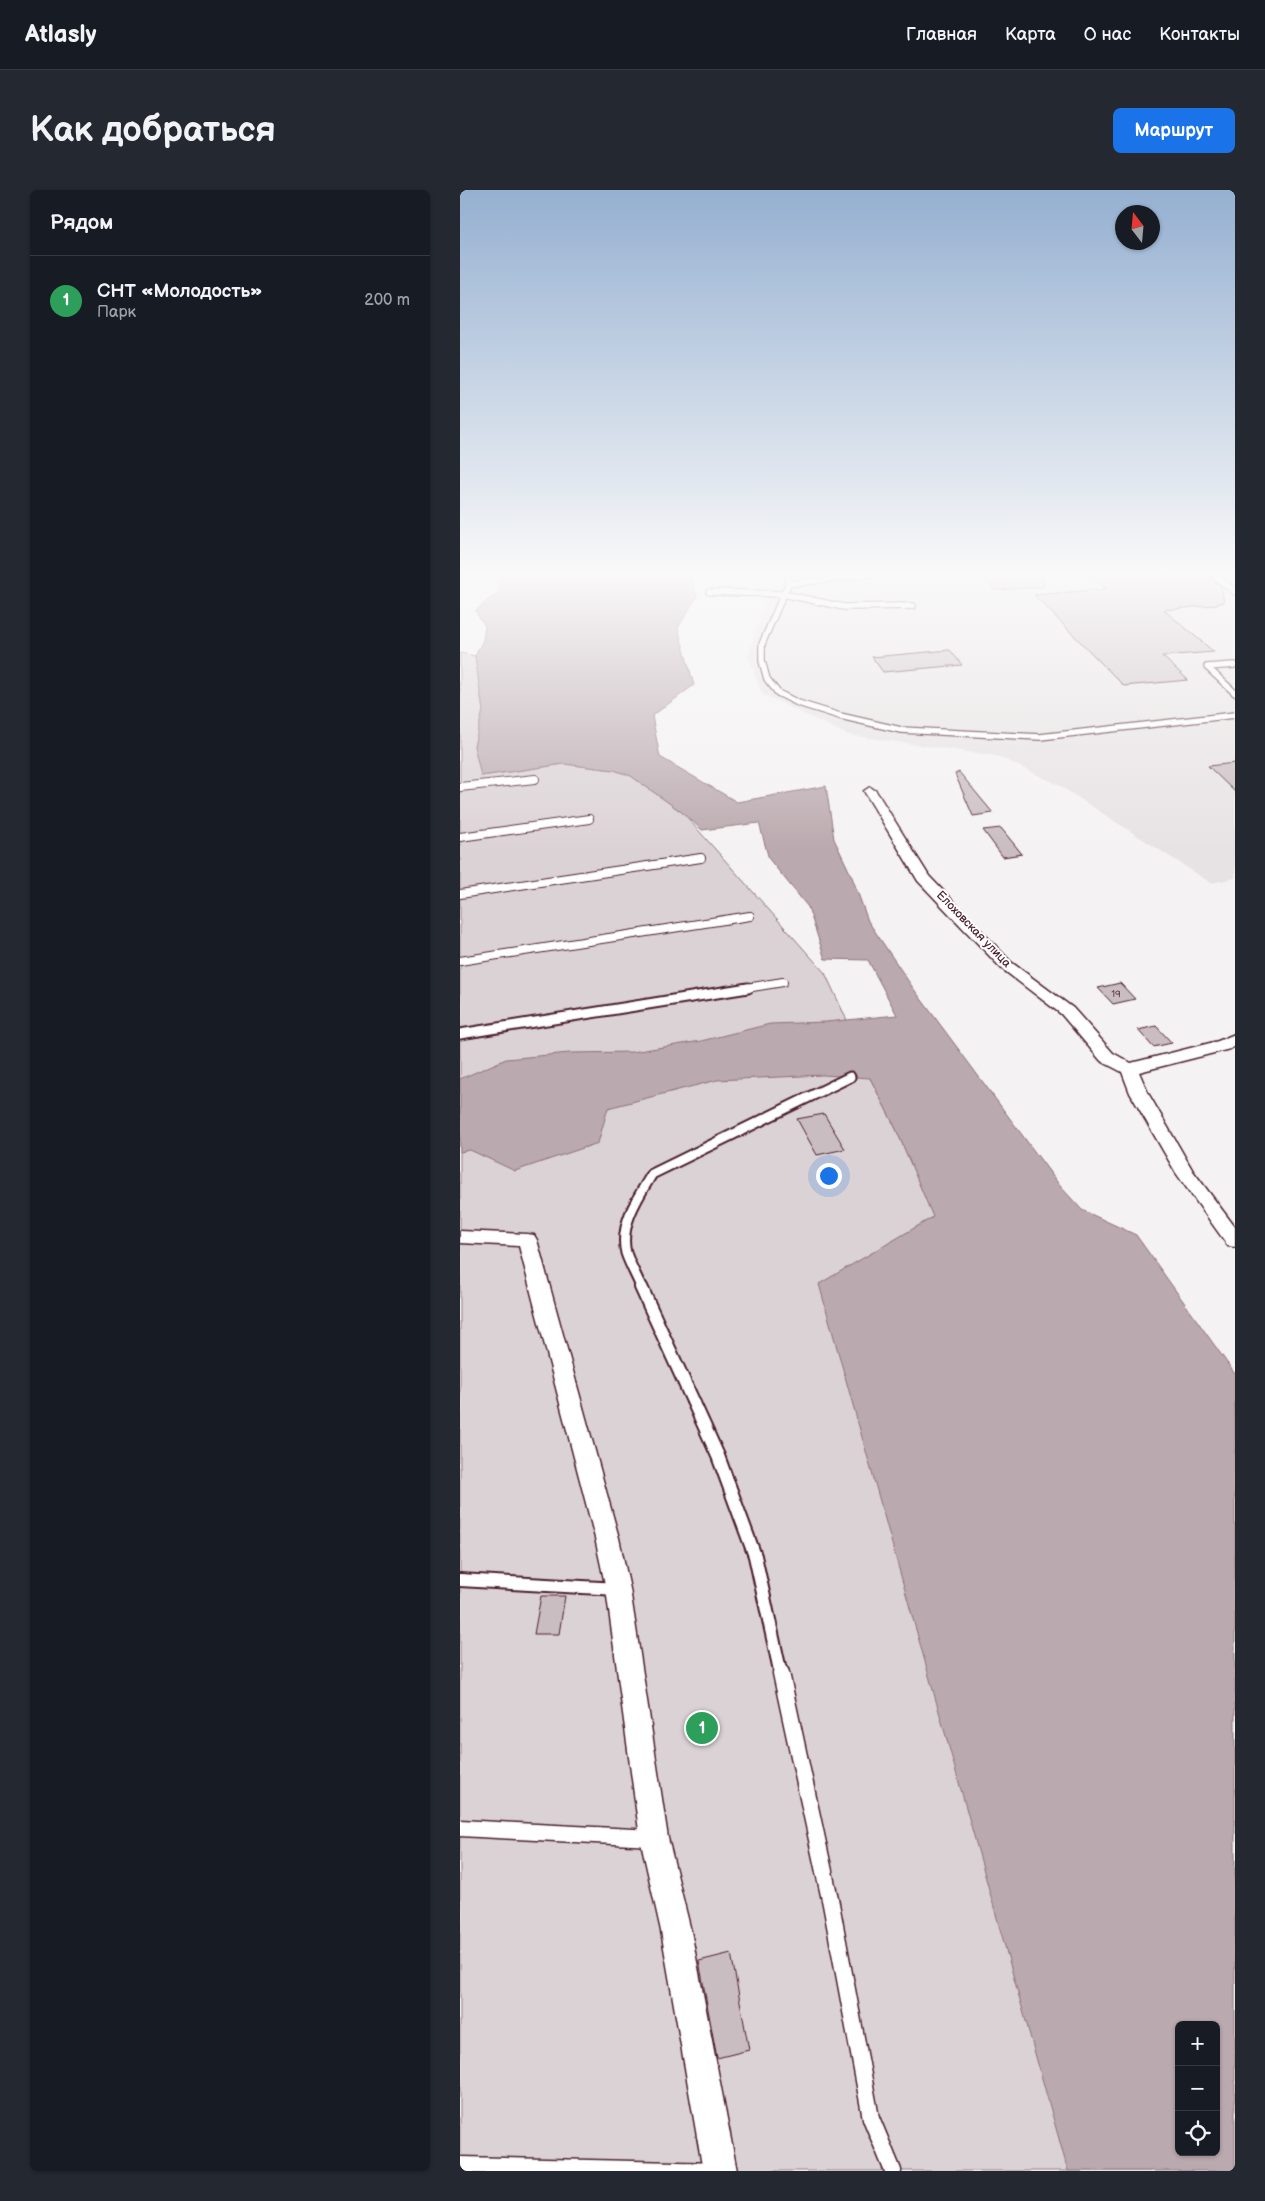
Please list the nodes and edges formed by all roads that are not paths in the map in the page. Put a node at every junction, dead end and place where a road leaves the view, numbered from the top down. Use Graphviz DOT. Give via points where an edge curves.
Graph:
graph roads {
  1 [pos="764,666"];
  2 [pos="1215,666"];
  3 [pos="1235,692"];
  4 [pos="1235,715"];
  5 [pos="535,778"];
  6 [pos="460,787"];
  7 [pos="870,791"];
  8 [pos="589,819"];
  9 [pos="460,837"];
  10 [pos="702,858"];
  11 [pos="460,894"];
  12 [pos="750,916"];
  13 [pos="460,962"];
  14 [pos="783,982"];
  15 [pos="460,1034"];
  16 [pos="1235,1039"];
  17 [pos="1129,1069"];
  18 [pos="850,1077"];
  19 [pos="460,1237"];
  20 [pos="1235,1241"];
  21 [pos="460,1580"];
  22 [pos="618,1589"];
  23 [pos="460,1828"];
  24 [pos="654,1838"];
  25 [pos="460,2165"];
  26 [pos="720,2171"];
  27 [pos="893,2171"];
  1 -- 4 [label="lane" via="767,679 778,692 798,703 901,730 1040,737"];
  2 -- 3 [label="lane" via="1207,667"];
  5 -- 6 [label="lane"];
  7 -- 17 [label="street, Елоховская улица" via="923,878 1006,965 1067,1011 1107,1057"];
  8 -- 9 [label="lane"];
  10 -- 11 [label="lane"];
  12 -- 13 [label="lane"];
  14 -- 15 [label="lane"];
  16 -- 17 [label="street" via="1224,1045"];
  17 -- 20 [label="street" via="1139,1093 1185,1173"];
  18 -- 27 [label="lane" via="652,1174 626,1225 626,1252 718,1456 755,1556 831,1904 871,2118"];
  19 -- 22 [label="street" via="526,1240"];
  21 -- 22 [label="lane"];
  22 -- 24 [label="street"];
  23 -- 24 [label="lane"];
  24 -- 26 [label="street" via="676,1931"];
  25 -- 26 [label="lane"];
}
